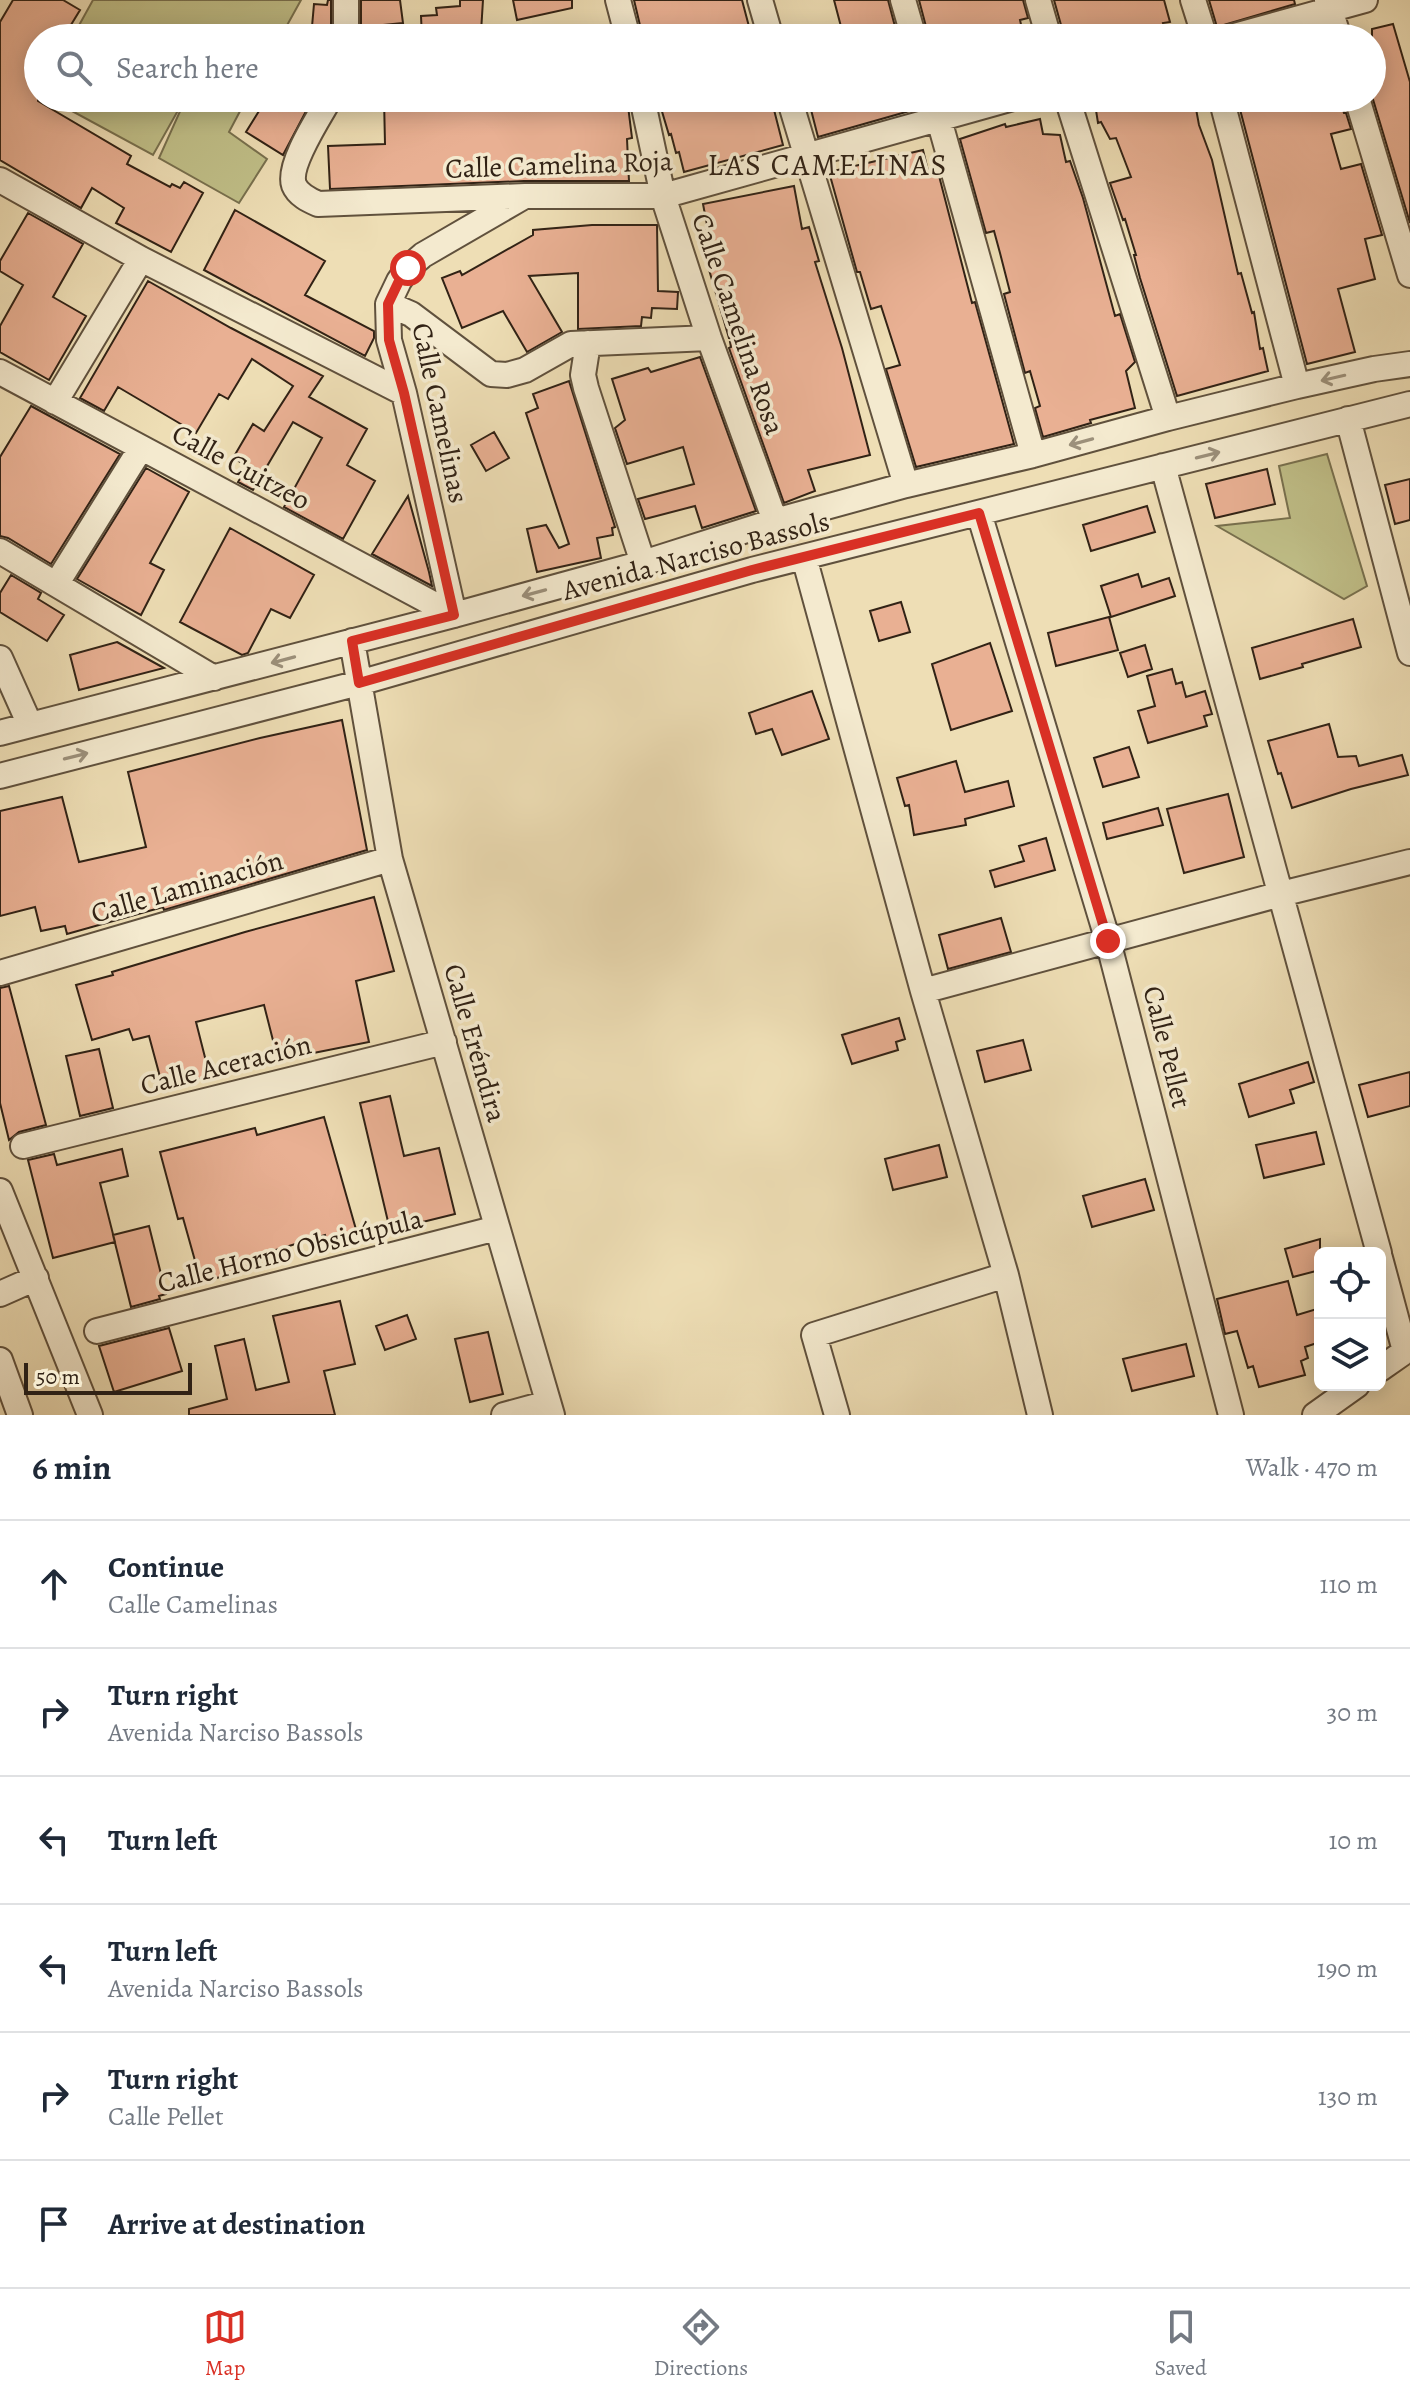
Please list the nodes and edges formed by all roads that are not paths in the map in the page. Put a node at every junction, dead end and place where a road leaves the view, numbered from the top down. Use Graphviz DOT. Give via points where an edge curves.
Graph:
graph roads {
  1 [pos="346,0"];
  2 [pos="618,0"];
  3 [pos="760,0"];
  4 [pos="903,0"];
  5 [pos="1038,0"];
  6 [pos="1193,0"];
  7 [pos="1365,0"];
  8 [pos="1329,4"];
  9 [pos="346,24"];
  10 [pos="624,24"];
  11 [pos="767,24"];
  12 [pos="910,24"];
  13 [pos="1045,24"];
  14 [pos="1201,24"];
  15 [pos="1269,24"];
  16 [pos="1335,24"];
  17 [pos="322,112"];
  18 [pos="645,112"];
  19 [pos="793,112"];
  20 [pos="925,112"];
  21 [pos="937,112"];
  22 [pos="1071,112"];
  23 [pos="1225,112"];
  24 [pos="1361,112"];
  25 [pos="806,156"];
  26 [pos="0,180"];
  27 [pos="525,196"];
  28 [pos="663,196"];
  29 [pos="141,259"];
  30 [pos="1410,275"];
  31 [pos="388,304"];
  32 [pos="709,338"];
  33 [pos="588,343"];
  34 [pos="1410,364"];
  35 [pos="0,372"];
  36 [pos="1297,386"];
  37 [pos="404,393"];
  38 [pos="55,402"];
  39 [pos="1410,404"];
  40 [pos="1168,418"];
  41 [pos="1348,419"];
  42 [pos="141,448"];
  43 [pos="1033,455"];
  44 [pos="1163,466"];
  45 [pos="906,485"];
  46 [pos="979,513"];
  47 [pos="775,521"];
  48 [pos="0,551"];
  49 [pos="804,557"];
  50 [pos="643,563"];
  51 [pos="57,583"];
  52 [pos="1403,600"];
  53 [pos="454,615"];
  54 [pos="352,641"];
  55 [pos="1410,653"];
  56 [pos="0,658"];
  57 [pos="214,678"];
  58 [pos="359,683"];
  59 [pos="30,725"];
  60 [pos="0,733"];
  61 [pos="0,776"];
  62 [pos="390,859"];
  63 [pos="1410,862"];
  64 [pos="1281,894"];
  65 [pos="1108,941"];
  66 [pos="0,973"];
  67 [pos="923,991"];
  68 [pos="444,1042"];
  69 [pos="23,1146"];
  70 [pos="0,1191"];
  71 [pos="497,1228"];
  72 [pos="1377,1247"];
  73 [pos="1006,1275"];
  74 [pos="36,1278"];
  75 [pos="1386,1278"];
  76 [pos="0,1294"];
  77 [pos="97,1331"];
  78 [pos="1408,1349"];
  79 [pos="0,1360"];
  80 [pos="1386,1365"];
  81 [pos="1349,1391"];
  82 [pos="550,1409"];
  83 [pos="20,1415"];
  84 [pos="90,1415"];
  85 [pos="504,1415"];
  86 [pos="837,1415"];
  87 [pos="1040,1415"];
  88 [pos="1231,1415"];
  89 [pos="1315,1415"];
  1 -- 9 [label="street"];
  2 -- 10 [label="street"];
  3 -- 11 [label="street"];
  4 -- 12 [label="street"];
  5 -- 13 [label="street"];
  6 -- 14 [label="street"];
  7 -- 8 [label="street"];
  8 -- 15 [label="street"];
  8 -- 16 [label="street"];
  17 -- 27 [label="street, Calle Camelina Roja" via="293,173 304,198 318,204"];
  18 -- 28 [label="street, Calle Camelina Rosa"];
  19 -- 25 [label="street"];
  20 -- 25 [label="street, Calle Camelina Roja"];
  21 -- 43 [label="street"];
  22 -- 40 [label="street"];
  23 -- 36 [label="street"];
  24 -- 30 [label="street"];
  25 -- 28 [label="street, Calle Camelina Roja"];
  25 -- 45 [label="street"];
  26 -- 29 [label="street"];
  27 -- 28 [label="street, Calle Camelina Roja"];
  27 -- 31 [label="street, Calle Camelinas" via="423,255 408,268"];
  28 -- 32 [label="street, Calle Camelina Rosa"];
  29 -- 37 [label="street"];
  29 -- 38 [label="street"];
  31 -- 33 [label="street" via="411,314 491,374 525,370 571,344"];
  31 -- 37 [label="street, Calle Camelinas" via="389,340"];
  32 -- 33 [label="street"];
  32 -- 47 [label="street, Calle Camelina Rosa"];
  33 -- 50 [label="street" via="586,388"];
  34 -- 36 [label="street, Avenida Narciso Bassols, one-way"];
  35 -- 38 [label="street, Calle Cuitzeo"];
  36 -- 40 [label="street, Avenida Narciso Bassols"];
  37 -- 53 [label="street, Calle Camelinas"];
  38 -- 42 [label="street, Calle Cuitzeo"];
  39 -- 41 [label="street, Avenida Narciso Bassols"];
  40 -- 43 [label="street, Avenida Narciso Bassols, one-way"];
  44 -- 41 [label="street, Avenida Narciso Bassols, one-way"];
  41 -- 52 [label="street"];
  42 -- 51 [label="street"];
  42 -- 53 [label="street, Calle Cuitzeo"];
  43 -- 45 [label="street, Avenida Narciso Bassols"];
  44 -- 46 [label="street, Avenida Narciso Bassols"];
  44 -- 64 [label="street"];
  45 -- 47 [label="street, Avenida Narciso Bassols"];
  46 -- 49 [label="street, Avenida Narciso Bassols"];
  46 -- 65 [label="street, Calle Pellet"];
  47 -- 50 [label="street, Avenida Narciso Bassols"];
  48 -- 51 [label="street"];
  49 -- 58 [label="street, Avenida Narciso Bassols"];
  49 -- 67 [label="street"];
  50 -- 53 [label="street, Avenida Narciso Bassols, one-way"];
  51 -- 57 [label="street"];
  52 -- 55 [label="street"];
  53 -- 54 [label="street, Avenida Narciso Bassols"];
  54 -- 57 [label="street, Avenida Narciso Bassols, one-way"];
  54 -- 58 [label="street, Calle Eréndira"];
  56 -- 59 [label="street"];
  57 -- 59 [label="street, Avenida Narciso Bassols"];
  61 -- 58 [label="street, Avenida Narciso Bassols, one-way"];
  58 -- 62 [label="street, Calle Eréndira"];
  59 -- 60 [label="street, Avenida Narciso Bassols"];
  62 -- 66 [label="street, Calle Laminación"];
  62 -- 68 [label="street, Calle Eréndira"];
  63 -- 64 [label="street"];
  64 -- 65 [label="street"];
  64 -- 72 [label="street"];
  65 -- 67 [label="street"];
  65 -- 88 [label="street, Calle Pellet"];
  67 -- 73 [label="street"];
  68 -- 69 [label="street, Calle Aceración"];
  68 -- 71 [label="street, Calle Eréndira"];
  70 -- 74 [label="street"];
  71 -- 77 [label="street, Calle Horno Obsicúpula"];
  71 -- 82 [label="street, Calle Eréndira"];
  73 -- 86 [label="street" via="814,1335"];
  73 -- 87 [label="street"];
  74 -- 76 [label="street"];
  74 -- 84 [label="street"];
  75 -- 78 [label="street"];
  78 -- 80 [label="street"];
  79 -- 83 [label="street"];
  81 -- 89 [label="street"];
  82 -- 85 [label="street"];
}
